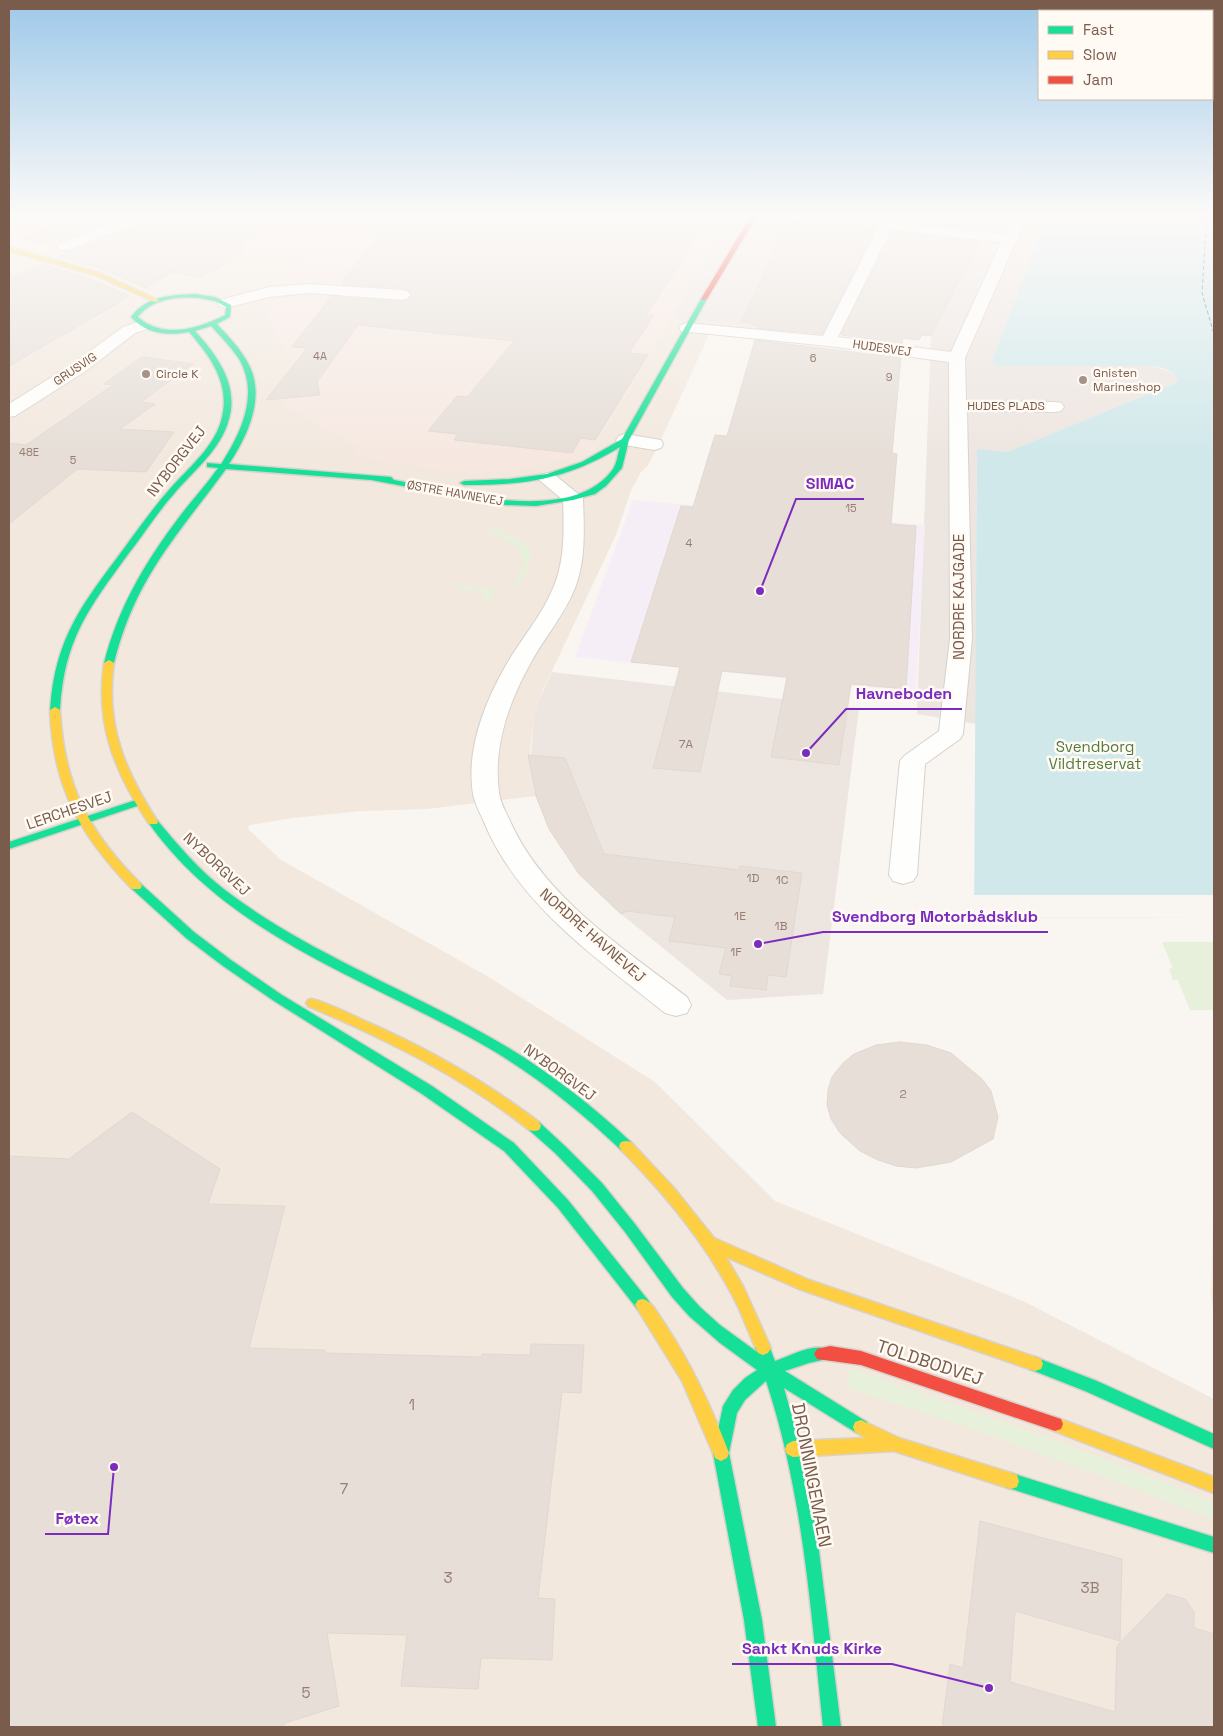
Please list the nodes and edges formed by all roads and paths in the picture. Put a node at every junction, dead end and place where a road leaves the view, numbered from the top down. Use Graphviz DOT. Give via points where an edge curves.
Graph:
graph roads {
  1 [pos="144,295"];
  2 [pos="253,295"];
  3 [pos="707,295"];
  4 [pos="851,295"];
  5 [pos="985,295"];
  6 [pos="157,301"];
  7 [pos="225,302"];
  8 [pos="213,324"];
  9 [pos="141,326"];
  10 [pos="687,328"];
  11 [pos="190,330"];
  12 [pos="828,341"];
  13 [pos="957,358"];
  14 [pos="957,406"];
  15 [pos="1055,406"];
  16 [pos="9,412"];
  17 [pos="625,440"];
  18 [pos="654,444"];
  19 [pos="196,464"];
  20 [pos="225,466"];
  21 [pos="373,478"];
  22 [pos="548,479"];
  23 [pos="572,498"];
  24 [pos="139,802"];
  25 [pos="83,821"];
  26 [pos="9,846"];
  27 [pos="903,875"];
  28 [pos="240,972"];
  29 [pos="676,1005"];
  30 [pos="710,1243"];
  31 [pos="770,1370"];
  32 [pos="1214,1442"];
  33 [pos="896,1444"];
  34 [pos="793,1449"];
  35 [pos="721,1453"];
  36 [pos="1214,1484"];
  37 [pos="1214,1545"];
  38 [pos="767,1727"];
  39 [pos="832,1727"];
  1 -- 6 [label="street"];
  2 -- 7 [label="street"];
  3 -- 10 [label="street, ØSTRE HAVNEVEJ"];
  4 -- 12 [label="street"];
  5 -- 13 [label="street"];
  6 -- 7 [label="street" via="195,296"];
  6 -- 9 [label="street" via="135,313 134,318"];
  7 -- 8 [label="street" via="229,306 228,316"];
  8 -- 11 [label="street"];
  8 -- 20 [label="street, NYBORGVEJ" via="242,358 251,382 250,407"];
  9 -- 11 [label="street" via="162,331"];
  9 -- 16 [label="street, GRUSVIG" via="128,330 80,367"];
  10 -- 12 [label="street, HUDESVEJ"];
  10 -- 17 [label="street, ØSTRE HAVNEVEJ"];
  11 -- 19 [label="street, NYBORGVEJ" via="218,362 227,386 228,401 226,418"];
  12 -- 13 [label="street, HUDESVEJ"];
  13 -- 14 [label="street, NORDRE KAJGADE"];
  14 -- 15 [label="street, HUDES PLADS"];
  14 -- 27 [label="street, NORDRE KAJGADE" via="961,638 951,734 913,761"];
  17 -- 18 [label="street"];
  17 -- 22 [label="street, ØSTRE HAVNEVEJ" via="578,469"];
  17 -- 23 [label="street, ØSTRE HAVNEVEJ" via="618,468 612,476 592,492"];
  19 -- 20 [label="street, ØSTRE HAVNEVEJ"];
  19 -- 25 [label="street, NYBORGVEJ" via="163,502 84,608 66,645 55,702 56,749 63,775"];
  20 -- 21 [label="street, ØSTRE HAVNEVEJ"];
  20 -- 24 [label="street, NYBORGVEJ" via="140,579 119,621 107,659 105,696 112,745"];
  21 -- 22 [label="street, ØSTRE HAVNEVEJ" via="487,483"];
  21 -- 23 [label="street, ØSTRE HAVNEVEJ" via="505,503 536,504"];
  22 -- 23 [label="street"];
  23 -- 29 [label="street, NORDRE HAVNEVEJ" via="574,543 564,588 520,660 498,705 490,728 485,761 486,794 504,841 526,875 553,904"];
  24 -- 25 [label="street, LERCHESVEJ"];
  24 -- 30 [label="street, NYBORGVEJ" via="187,860 271,928 473,1032 576,1101 650,1171"];
  25 -- 26 [label="street, LERCHESVEJ"];
  25 -- 28 [label="street, NYBORGVEJ" via="141,892"];
  28 -- 31 [label="street, NYBORGVEJ" via="420,1051 501,1100 541,1131 603,1195 686,1301 710,1326"];
  28 -- 35 [label="street, NYBORGVEJ" via="419,1085 510,1148 581,1225 662,1332 687,1372"];
  30 -- 31 [label="street, NYBORGVEJ" via="741,1294"];
  30 -- 32 [label="street, TOLDBODVEJ" via="804,1285 1036,1364"];
  31 -- 33 [label="street" via="862,1429"];
  31 -- 34 [label="street, DRONNINGEMAEN"];
  31 -- 35 [label="street" via="739,1395 730,1411"];
  31 -- 36 [label="street, TOLDBODVEJ" via="809,1356 830,1353 861,1358 1021,1411"];
  33 -- 34 [label="street"];
  33 -- 37 [label="street"];
  34 -- 39 [label="street, DRONNINGEMAEN" via="824,1647"];
  35 -- 38 [label="street" via="753,1620"];
}
